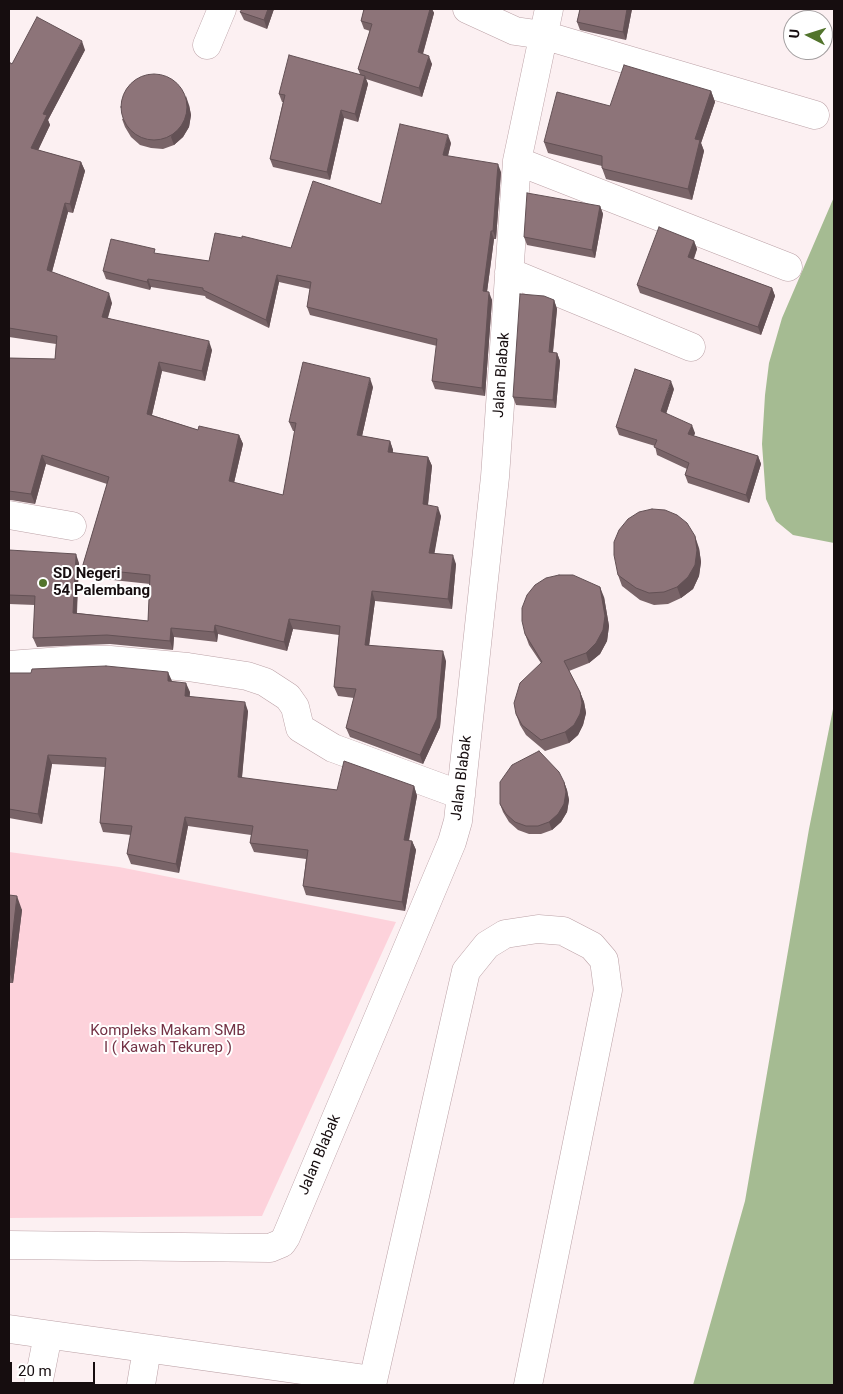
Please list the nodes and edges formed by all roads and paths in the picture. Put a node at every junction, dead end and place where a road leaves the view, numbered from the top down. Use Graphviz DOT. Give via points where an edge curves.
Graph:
graph roads {
  1 [pos="222,9"];
  2 [pos="466,9"];
  3 [pos="548,9"];
  4 [pos="543,35"];
  5 [pos="207,45"];
  6 [pos="815,115"];
  7 [pos="517,161"];
  8 [pos="788,267"];
  9 [pos="509,272"];
  10 [pos="691,347"];
  11 [pos="9,515"];
  12 [pos="72,526"];
  13 [pos="9,665"];
  14 [pos="461,795"];
  15 [pos="9,1245"];
  16 [pos="9,1329"];
  17 [pos="48,1335"];
  18 [pos="147,1349"];
  19 [pos="372,1383"];
  20 [pos="38,1385"];
  21 [pos="141,1385"];
  22 [pos="528,1385"];
  1 -- 5 [label="street"];
  2 -- 4 [label="street" via="515,31"];
  3 -- 4 [label="street, Jalan Blabak"];
  4 -- 6 [label="street"];
  4 -- 7 [label="street, Jalan Blabak"];
  7 -- 8 [label="street"];
  7 -- 9 [label="street, Jalan Blabak"];
  9 -- 10 [label="street"];
  9 -- 14 [label="street, Jalan Blabak" via="495,477"];
  11 -- 12 [label="street"];
  13 -- 14 [label="street" via="110,660 247,676 278,688 295,707 300,728 333,748"];
  14 -- 15 [label="street, Jalan Blabak" via="452,842 282,1243 270,1248"];
  16 -- 17 [label="street"];
  17 -- 18 [label="street"];
  17 -- 20 [label="street"];
  18 -- 19 [label="street"];
  18 -- 21 [label="street"];
  19 -- 22 [label="street" via="466,971 486,945 505,934 538,929 563,931 592,946 604,960 608,990"];
}
